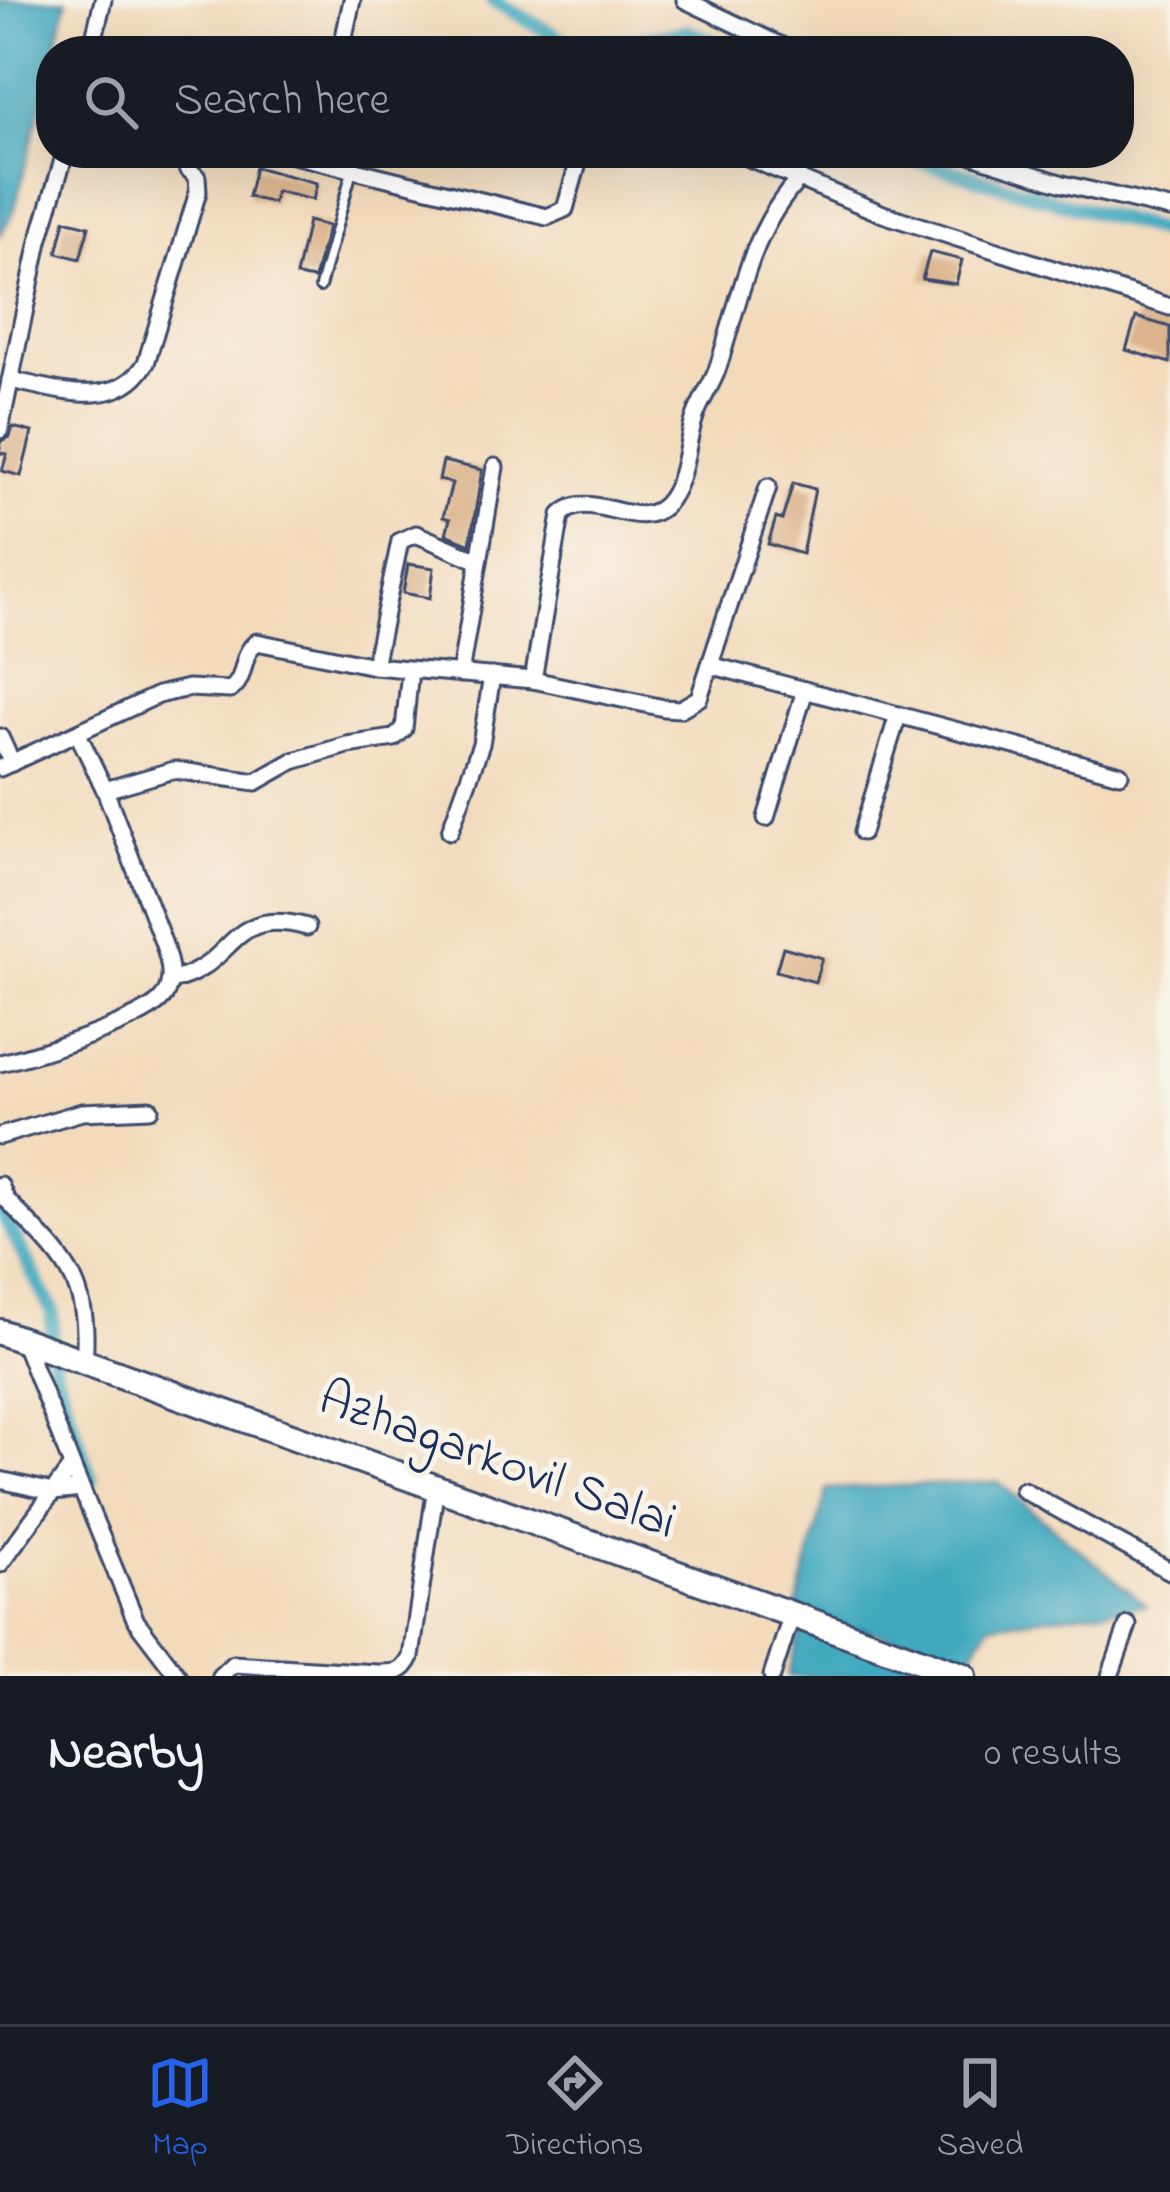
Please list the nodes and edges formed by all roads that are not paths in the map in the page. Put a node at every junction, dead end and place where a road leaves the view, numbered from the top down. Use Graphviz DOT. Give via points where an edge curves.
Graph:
graph roads {
  1 [pos="104,0"];
  2 [pos="352,0"];
  3 [pos="685,0"];
  4 [pos="96,36"];
  5 [pos="344,36"];
  6 [pos="761,36"];
  7 [pos="60,168"];
  8 [pos="189,168"];
  9 [pos="347,168"];
  10 [pos="576,168"];
  11 [pos="775,168"];
  12 [pos="1013,168"];
  13 [pos="352,170"];
  14 [pos="800,178"];
  15 [pos="1170,209"];
  16 [pos="320,287"];
  17 [pos="1170,307"];
  18 [pos="10,380"];
  19 [pos="0,430"];
  20 [pos="495,467"];
  21 [pos="768,487"];
  22 [pos="479,561"];
  23 [pos="710,665"];
  24 [pos="374,666"];
  25 [pos="410,671"];
  26 [pos="460,674"];
  27 [pos="492,676"];
  28 [pos="533,680"];
  29 [pos="805,690"];
  30 [pos="898,715"];
  31 [pos="78,734"];
  32 [pos="0,737"];
  33 [pos="6,765"];
  34 [pos="1120,774"];
  35 [pos="105,790"];
  36 [pos="766,818"];
  37 [pos="450,831"];
  38 [pos="862,832"];
  39 [pos="307,927"];
  40 [pos="170,981"];
  41 [pos="0,1063"];
  42 [pos="150,1109"];
  43 [pos="0,1136"];
  44 [pos="0,1185"];
  45 [pos="44,1347"];
  46 [pos="72,1466"];
  47 [pos="0,1480"];
  48 [pos="436,1486"];
  49 [pos="82,1490"];
  50 [pos="1023,1490"];
  51 [pos="53,1492"];
  52 [pos="0,1533"];
  53 [pos="19,1537"];
  54 [pos="0,1564"];
  55 [pos="1170,1571"];
  56 [pos="791,1617"];
  57 [pos="1128,1625"];
  58 [pos="178,1676"];
  59 [pos="220,1676"];
  60 [pos="772,1676"];
  61 [pos="964,1676"];
  62 [pos="1110,1676"];
  1 -- 4 [label="street"];
  2 -- 5 [label="street"];
  3 -- 6 [label="street"];
  7 -- 18 [label="street"];
  8 -- 18 [label="street" via="198,192 136,380 81,394"];
  9 -- 13 [label="street"];
  10 -- 13 [label="street" via="565,209 547,217"];
  11 -- 14 [label="street"];
  12 -- 15 [label="street"];
  13 -- 16 [label="lane"];
  14 -- 17 [label="street" via="883,214"];
  14 -- 28 [label="street" via="757,243 672,496 649,514 593,506 560,515"];
  18 -- 19 [label="street"];
  20 -- 22 [label="street"];
  21 -- 23 [label="street"];
  22 -- 24 [label="street" via="416,534 400,542"];
  22 -- 26 [label="street"];
  23 -- 28 [label="street" via="699,698 680,709"];
  23 -- 29 [label="street"];
  24 -- 25 [label="street"];
  24 -- 31 [label="street" via="257,642 230,690 158,695"];
  25 -- 26 [label="street"];
  25 -- 35 [label="street" via="404,729 394,738 293,761 256,782 174,770"];
  26 -- 27 [label="street"];
  27 -- 28 [label="street"];
  27 -- 37 [label="street" via="482,744"];
  29 -- 30 [label="street"];
  29 -- 36 [label="street"];
  30 -- 34 [label="street"];
  30 -- 38 [label="street"];
  31 -- 33 [label="street"];
  31 -- 35 [label="street"];
  32 -- 33 [label="street"];
  35 -- 40 [label="street"];
  39 -- 40 [label="street" via="264,920 248,926 200,972"];
  40 -- 41 [label="street" via="154,1008"];
  42 -- 43 [label="street" via="82,1112"];
  44 -- 45 [label="street" via="76,1279 85,1310"];
  45 -- 46 [label="street"];
  45 -- 48 [label="main road, Azhagarkovil Salai"];
  46 -- 49 [label="street"];
  46 -- 51 [label="street"];
  47 -- 51 [label="street"];
  48 -- 56 [label="main road, Azhagarkovil Salai"];
  48 -- 59 [label="street" via="406,1667 377,1673 233,1664"];
  49 -- 51 [label="street"];
  49 -- 58 [label="street" via="136,1621"];
  50 -- 55 [label="street"];
  51 -- 53 [label="street"];
  52 -- 53 [label="street"];
  53 -- 54 [label="street"];
  56 -- 60 [label="street"];
  56 -- 61 [label="main road, Azhagarkovil Salai"];
  57 -- 62 [label="street"];
}
